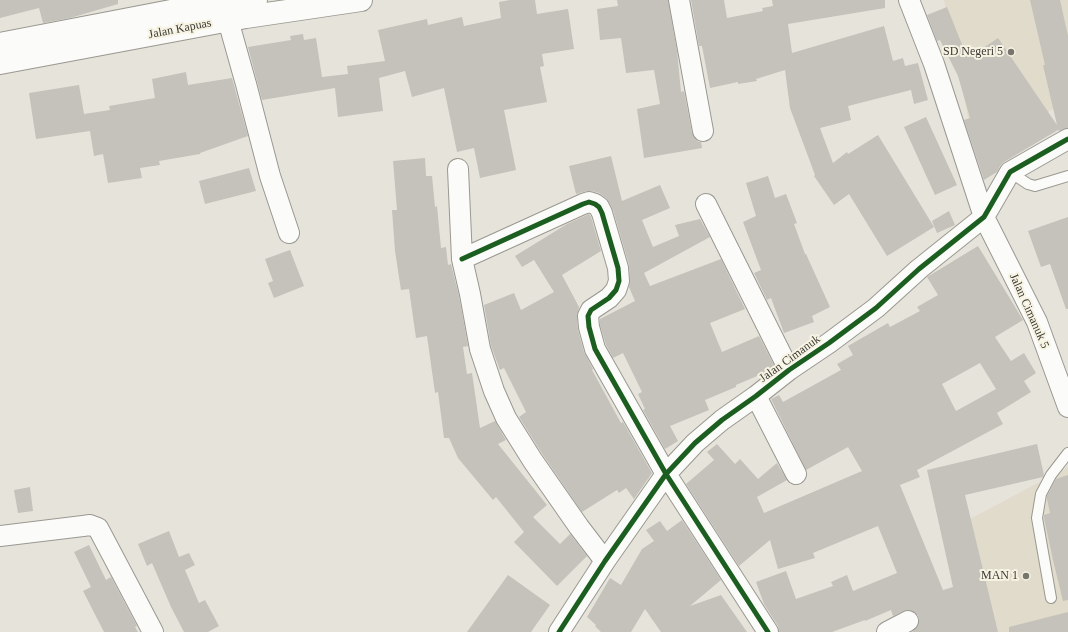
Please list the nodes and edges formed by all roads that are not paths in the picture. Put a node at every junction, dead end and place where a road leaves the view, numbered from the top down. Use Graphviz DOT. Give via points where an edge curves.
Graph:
graph roads {
  1 [pos="256,0"];
  2 [pos="361,0"];
  3 [pos="680,0"];
  4 [pos="909,0"];
  5 [pos="169,6"];
  6 [pos="228,20"];
  7 [pos="0,44"];
  8 [pos="0,63"];
  9 [pos="703,131"];
  10 [pos="1068,139"];
  11 [pos="458,169"];
  12 [pos="1010,172"];
  13 [pos="1068,176"];
  14 [pos="706,204"];
  15 [pos="984,217"];
  16 [pos="289,233"];
  17 [pos="462,259"];
  18 [pos="789,370"];
  19 [pos="756,396"];
  20 [pos="1068,407"];
  21 [pos="1068,453"];
  22 [pos="666,474"];
  23 [pos="796,474"];
  24 [pos="0,536"];
  25 [pos="605,561"];
  26 [pos="1051,598"];
  27 [pos="908,621"];
  28 [pos="563,631"];
  29 [pos="153,632"];
  30 [pos="768,632"];
  31 [pos="887,632"];
  1 -- 5 [label="street, Jalan Kapuas"];
  2 -- 6 [label="street, Jalan Kapuas"];
  3 -- 9 [label="street"];
  4 -- 15 [label="street, Jalan Cimanuk 5" via="934,64"];
  5 -- 7 [label="street, Jalan Kapuas"];
  6 -- 8 [label="street, Jalan Kapuas"];
  6 -- 16 [label="street" via="270,176"];
  10 -- 12 [label="street"];
  11 -- 17 [label="street"];
  12 -- 13 [label="lane" via="1035,186"];
  12 -- 15 [label="street, Jalan Cimanuk"];
  14 -- 18 [label="street"];
  15 -- 18 [label="street, Jalan Cimanuk" via="919,269 876,308"];
  15 -- 20 [label="street, Jalan Cimanuk 5" via="1037,322"];
  17 -- 22 [label="street" via="583,204 589,202 599,207 618,268 619,281 609,298 591,310 588,316 589,327 595,349"];
  17 -- 25 [label="street" via="480,349 506,418 579,528"];
  18 -- 19 [label="street, Jalan Cimanuk"];
  19 -- 22 [label="street, Jalan Cimanuk" via="701,438"];
  19 -- 23 [label="street"];
  21 -- 26 [label="lane" via="1051,475 1041,494 1037,518"];
  22 -- 25 [label="street, Jalan Cimanuk"];
  22 -- 30 [label="street"];
  24 -- 29 [label="street" via="90,525 98,528"];
  25 -- 28 [label="street, Jalan Cimanuk"];
  27 -- 31 [label="street"];
}
